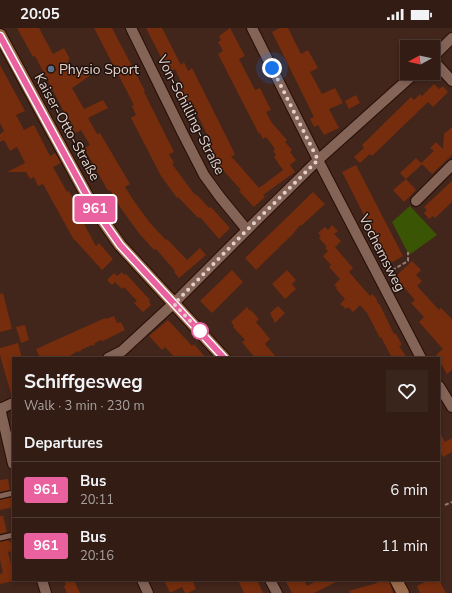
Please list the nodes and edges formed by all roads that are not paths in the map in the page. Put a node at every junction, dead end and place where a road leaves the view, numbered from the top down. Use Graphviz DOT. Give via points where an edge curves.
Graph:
graph roads {
  1 [pos="131,28"];
  2 [pos="252,28"];
  3 [pos="0,35"];
  4 [pos="452,38"];
  5 [pos="440,50"];
  6 [pos="440,68"];
  7 [pos="407,80"];
  8 [pos="452,81"];
  9 [pos="318,160"];
  10 [pos="452,166"];
  11 [pos="416,201"];
  12 [pos="247,230"];
  13 [pos="174,304"];
  14 [pos="126,355"];
  15 [pos="114,357"];
  16 [pos="223,357"];
  17 [pos="420,357"];
  18 [pos="440,388"];
  19 [pos="12,402"];
  20 [pos="452,407"];
  21 [pos="0,408"];
  22 [pos="12,460"];
  23 [pos="12,493"];
  24 [pos="0,496"];
  25 [pos="12,535"];
  26 [pos="0,538"];
  27 [pos="42,581"];
  28 [pos="142,581"];
  29 [pos="271,581"];
  30 [pos="396,581"];
  31 [pos="46,593"];
  32 [pos="148,593"];
  33 [pos="277,593"];
  34 [pos="402,593"];
  1 -- 12 [label="street, Von-Schilling-Straße" via="204,175"];
  2 -- 9 [label="street, Vochemsweg"];
  3 -- 13 [label="street, Kaiser-Otto-Straße" via="92,205 120,245"];
  4 -- 5 [label="street"];
  6 -- 8 [label="street"];
  7 -- 9 [label="street"];
  9 -- 12 [label="street"];
  9 -- 17 [label="street, Vochemsweg"];
  10 -- 11 [label="street"];
  12 -- 13 [label="street"];
  13 -- 14 [label="street" via="133,342"];
  13 -- 16 [label="street, Kaiser-Otto-Straße"];
  14 -- 15 [label="street"];
  18 -- 20 [label="street"];
  19 -- 21 [label="street"];
  21 -- 22 [label="street"];
  23 -- 24 [label="lane"];
  25 -- 26 [label="lane"];
  27 -- 31 [label="street"];
  28 -- 32 [label="street"];
  29 -- 33 [label="street"];
  30 -- 34 [label="street"];
}
